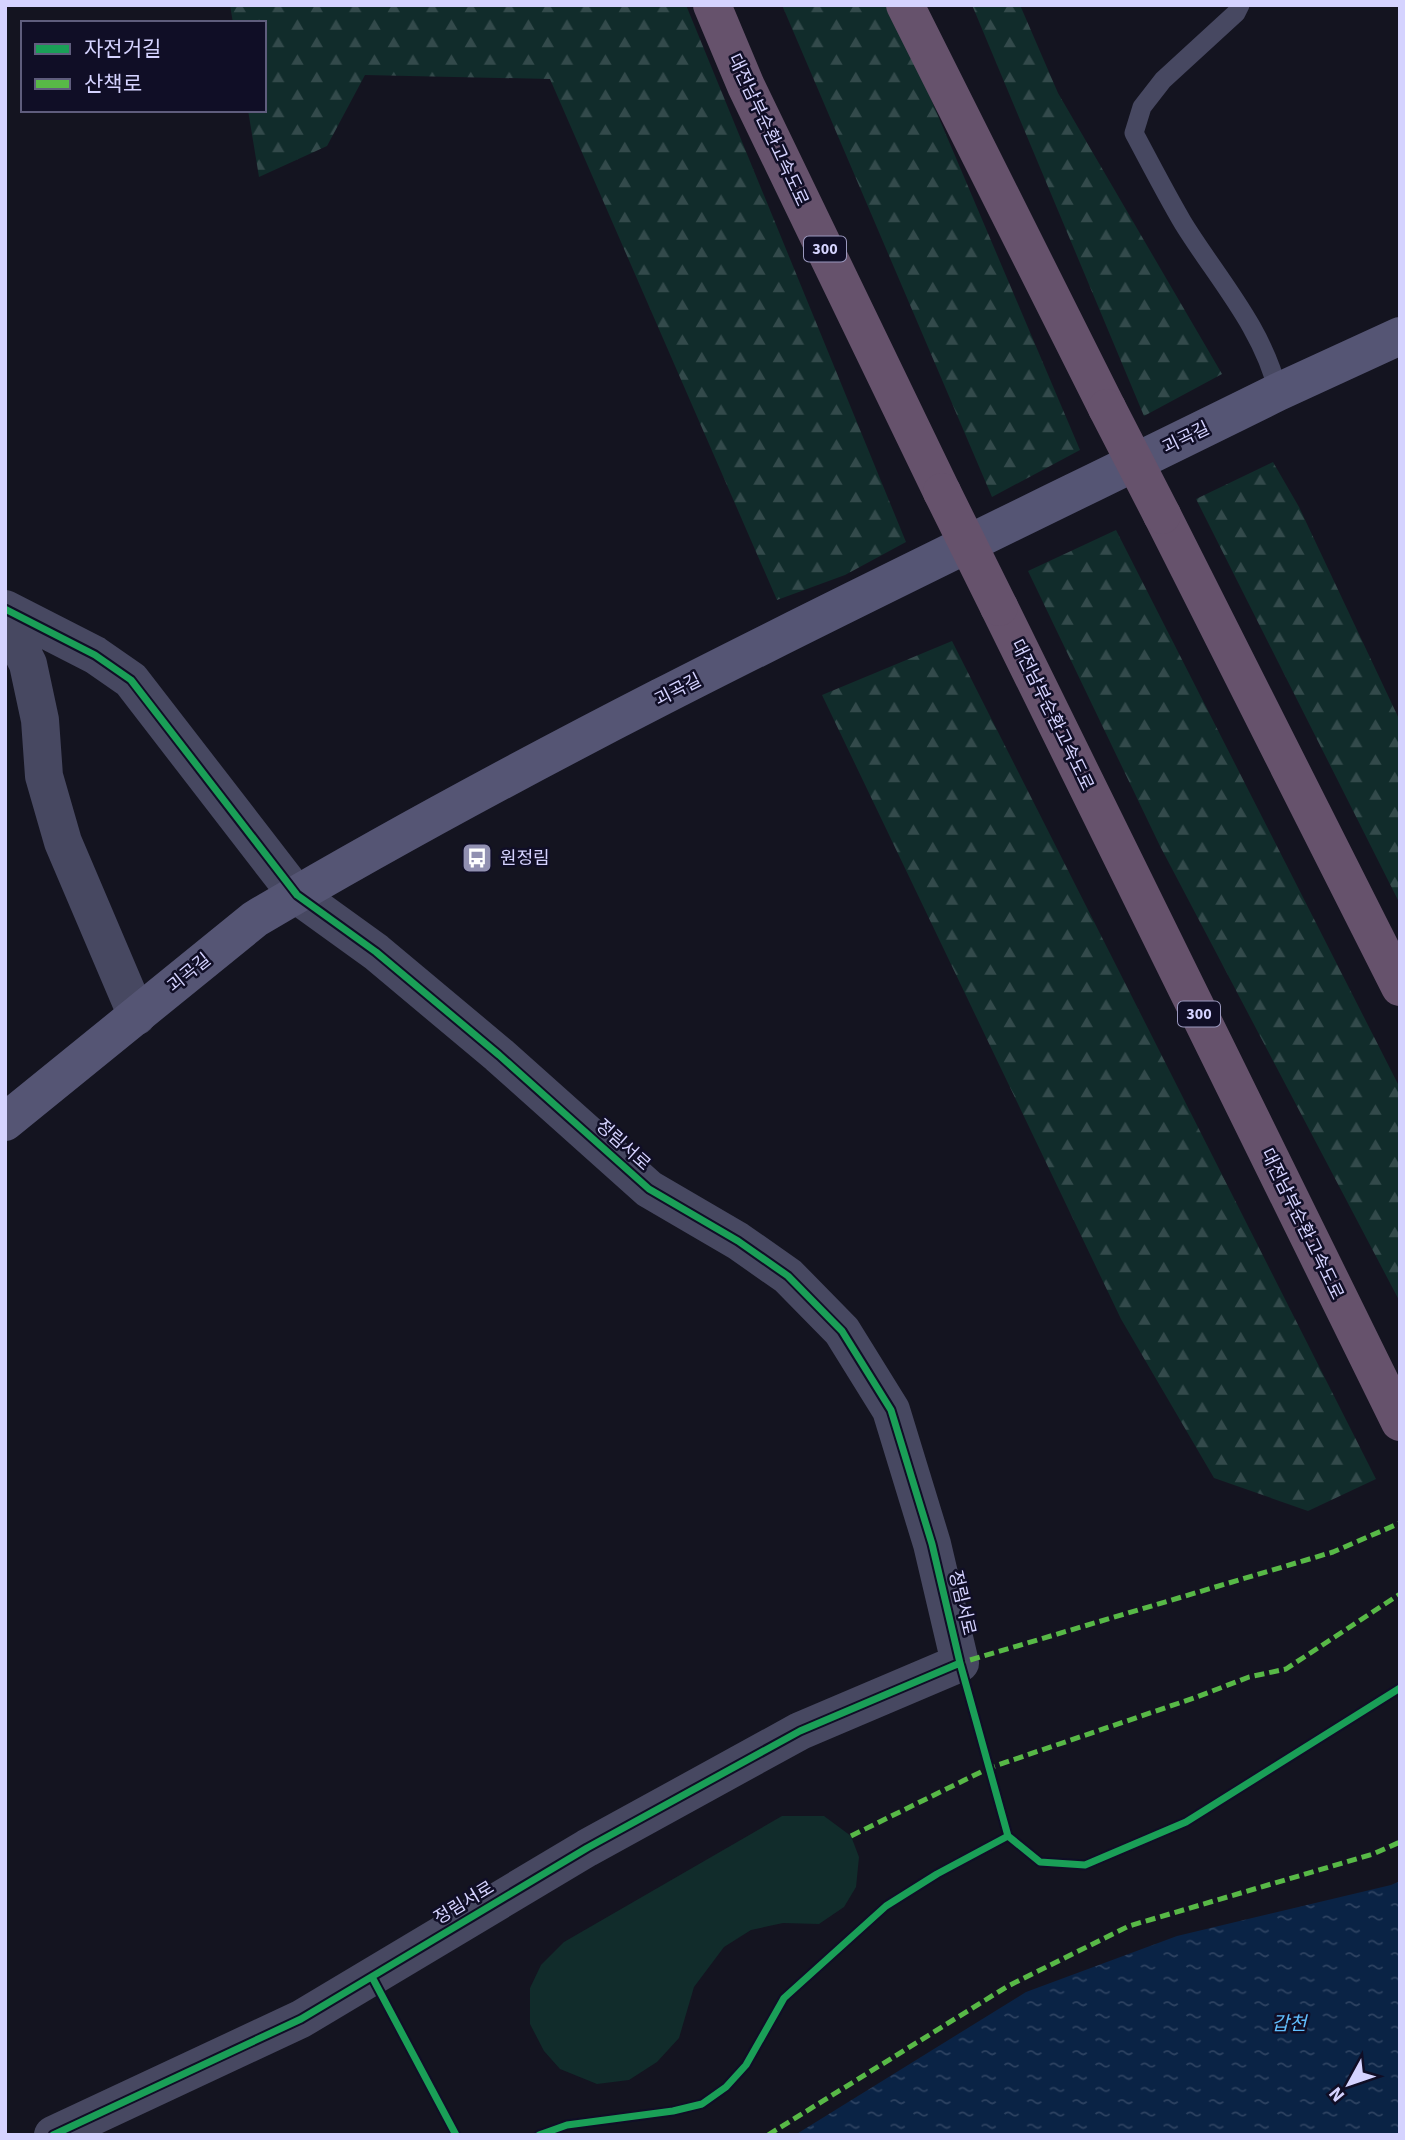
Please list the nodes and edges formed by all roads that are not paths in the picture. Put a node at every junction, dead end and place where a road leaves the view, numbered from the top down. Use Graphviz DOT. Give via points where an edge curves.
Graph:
graph roads {
  1 [pos="712,5"];
  2 [pos="905,5"];
  3 [pos="1240,5"];
  4 [pos="1400,336"];
  5 [pos="1278,393"];
  6 [pos="5,609"];
  7 [pos="5,618"];
  8 [pos="297,895"];
  9 [pos="1400,987"];
  10 [pos="137,1016"];
  11 [pos="5,1122"];
  12 [pos="1400,1422"];
  13 [pos="52,2135"];
  1 -- 12 [label="highway, 대전남부순환고속도로 / 300, bridge" via="746,86 942,492"];
  2 -- 9 [label="highway, bridge"];
  3 -- 5 [label="lane" via="1163,80 1143,107 1133,133 1184,224 1248,319"];
  4 -- 5 [label="street, 괴곡길"];
  5 -- 8 [label="street, 괴곡길" via="526,766"];
  6 -- 8 [label="street" via="95,655 131,680"];
  7 -- 10 [label="street" via="28,664 40,720 44,776 63,842"];
  8 -- 10 [label="street, 괴곡길" via="255,919"];
  8 -- 13 [label="street, 정림서로" via="376,952 649,1189 788,1276 842,1331 891,1410 932,1544 960,1663 800,1731 587,1847 301,2019"];
  10 -- 11 [label="street, 괴곡길"];
}
